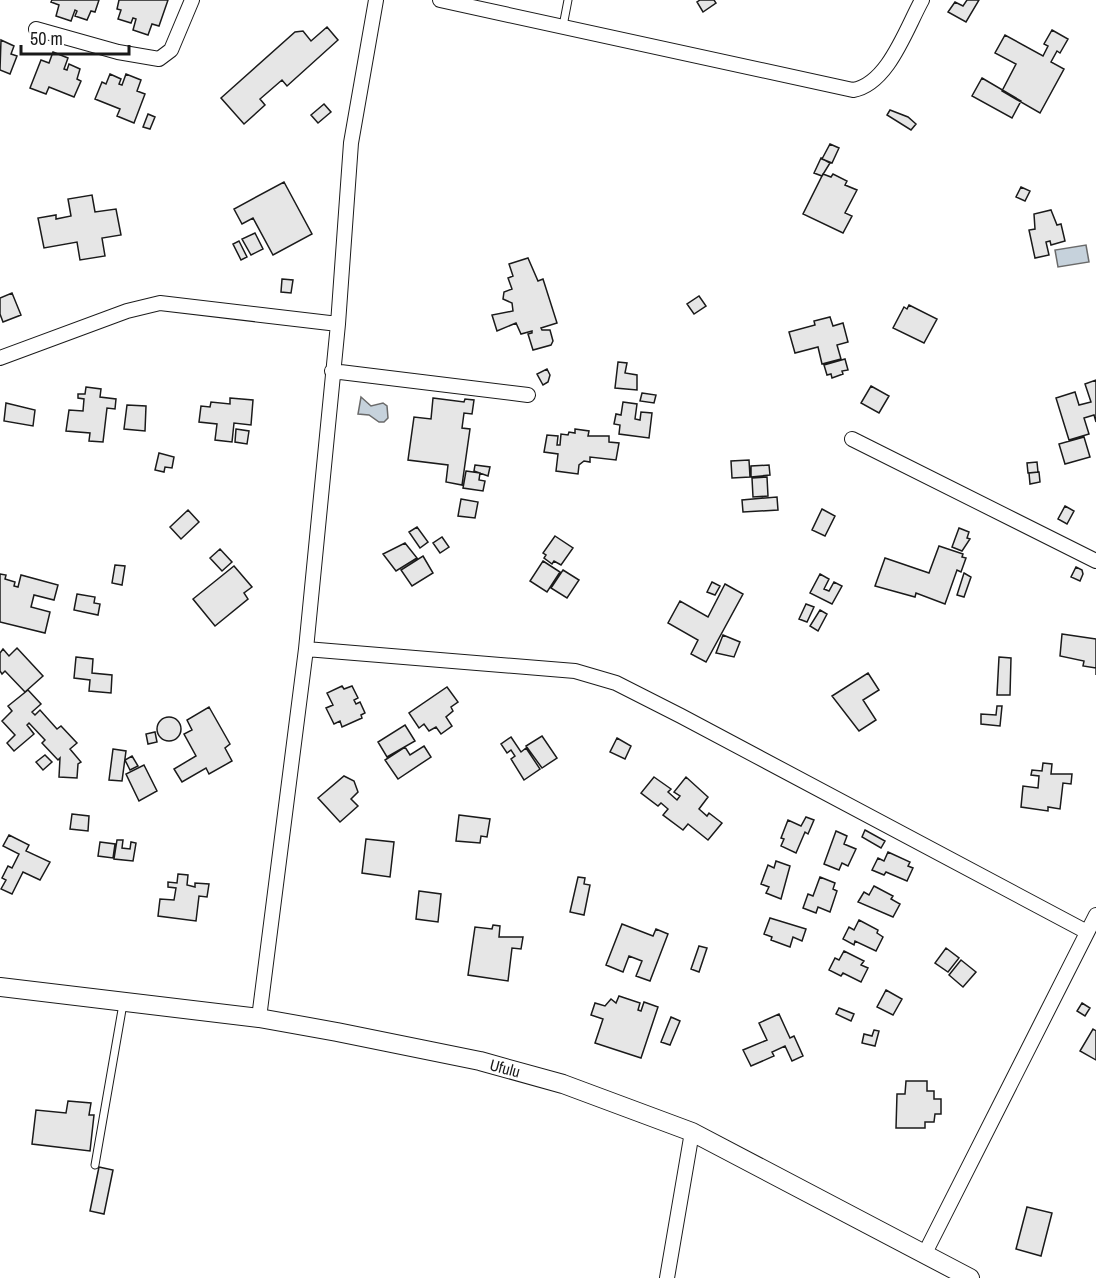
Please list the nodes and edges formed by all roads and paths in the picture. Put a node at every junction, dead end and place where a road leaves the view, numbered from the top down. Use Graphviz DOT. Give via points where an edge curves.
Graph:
graph roads {
  1 [pos="192,0"];
  2 [pos="376,0"];
  3 [pos="440,0"];
  4 [pos="568,0"];
  5 [pos="922,0"];
  6 [pos="563,26"];
  7 [pos="36,29"];
  8 [pos="338,324"];
  9 [pos="0,358"];
  10 [pos="332,371"];
  11 [pos="528,395"];
  12 [pos="852,439"];
  13 [pos="1096,561"];
  14 [pos="306,649"];
  15 [pos="1096,915"];
  16 [pos="1087,932"];
  17 [pos="0,987"];
  18 [pos="124,1001"];
  19 [pos="259,1018"];
  20 [pos="692,1132"];
  21 [pos="95,1165"];
  22 [pos="924,1255"];
  23 [pos="667,1278"];
  24 [pos="970,1278"];
  1 -- 7 [label="street" via="171,50 159,59"];
  2 -- 8 [label="street" via="351,142"];
  3 -- 6 [label="street"];
  4 -- 6 [label="lane"];
  5 -- 6 [label="street" via="882,73 869,86 853,90"];
  8 -- 9 [label="street" via="160,303 127,311"];
  8 -- 10 [label="street"];
  10 -- 11 [label="street"];
  10 -- 14 [label="street"];
  12 -- 13 [label="street"];
  14 -- 16 [label="street" via="596,675 681,716"];
  14 -- 19 [label="street"];
  15 -- 16 [label="street"];
  16 -- 22 [label="street"];
  17 -- 18 [label="street, Ufulu"];
  18 -- 19 [label="street, Ufulu"];
  18 -- 21 [label="lane"];
  19 -- 20 [label="street, Ufulu" via="399,1042 480,1061 563,1084"];
  20 -- 22 [label="street, Ufulu"];
  20 -- 23 [label="street"];
  22 -- 24 [label="street, Ufulu"];
}
